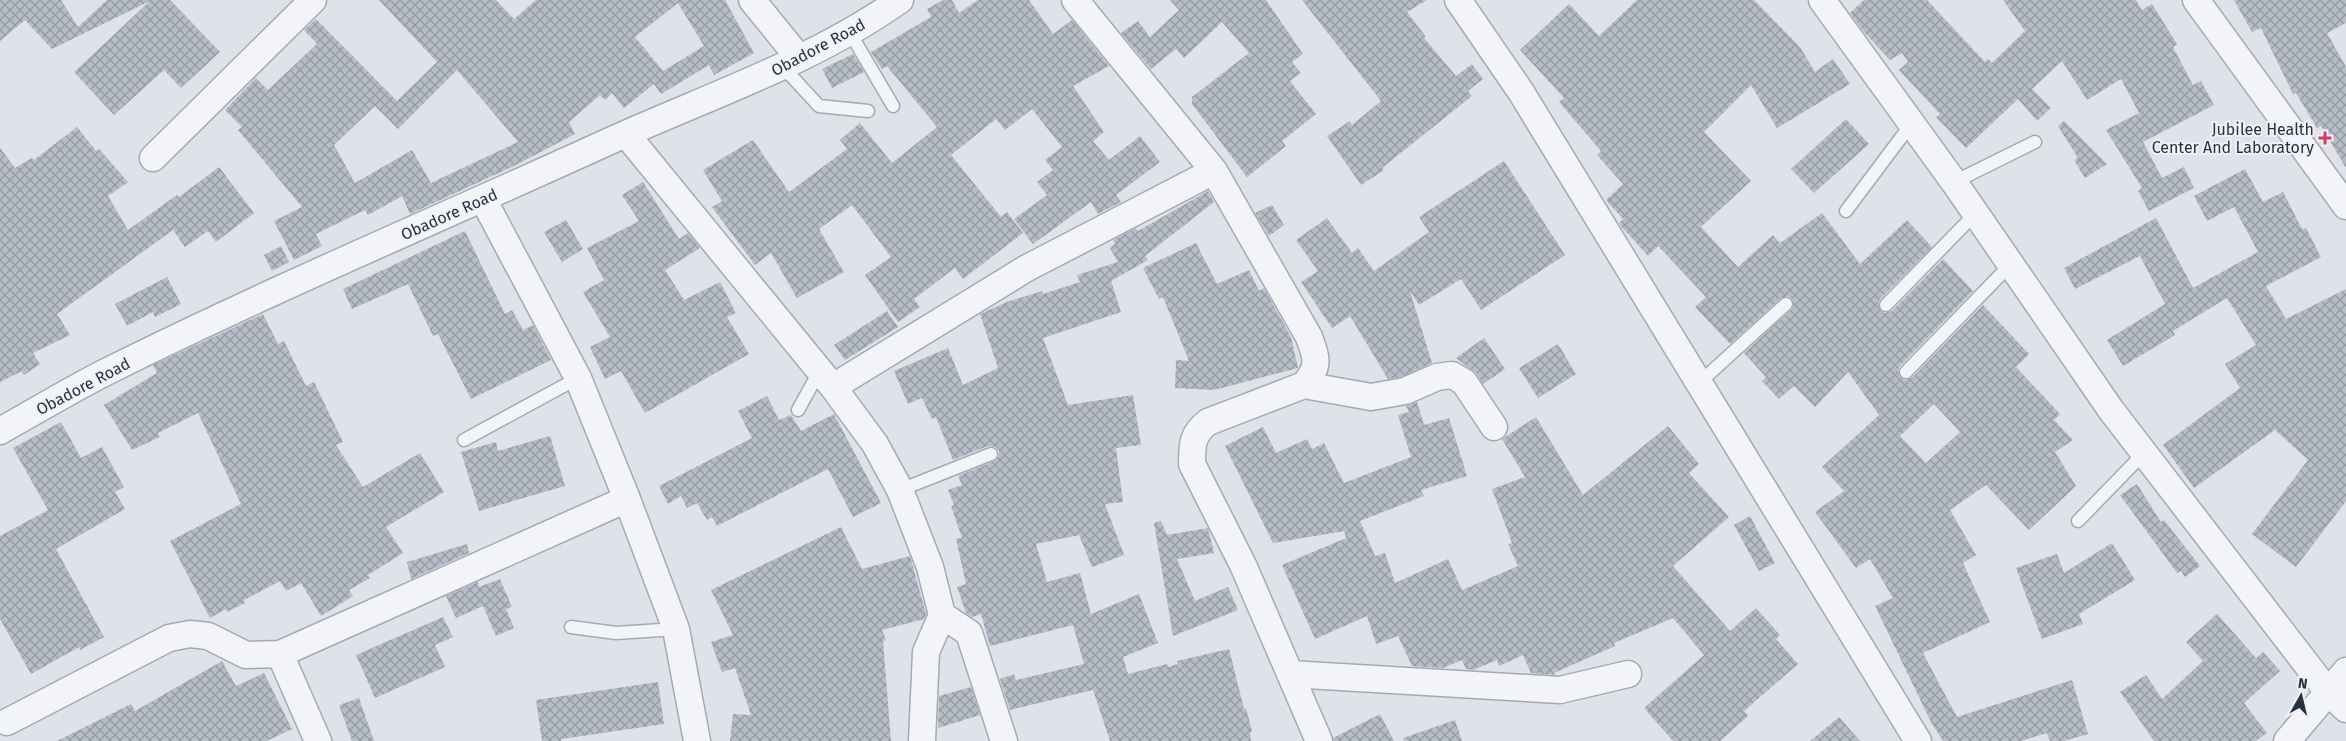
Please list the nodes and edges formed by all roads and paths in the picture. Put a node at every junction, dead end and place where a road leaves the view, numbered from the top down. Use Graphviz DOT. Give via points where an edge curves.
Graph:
graph roads {
  1 [pos="313,0"];
  2 [pos="752,0"];
  3 [pos="900,0"];
  4 [pos="1075,0"];
  5 [pos="1458,0"];
  6 [pos="1822,0"];
  7 [pos="2196,0"];
  8 [pos="849,31"];
  9 [pos="791,63"];
  10 [pos="893,106"];
  11 [pos="868,112"];
  12 [pos="1912,123"];
  13 [pos="626,134"];
  14 [pos="2035,142"];
  15 [pos="153,158"];
  16 [pos="1214,171"];
  17 [pos="1954,182"];
  18 [pos="483,198"];
  19 [pos="2346,206"];
  20 [pos="1846,211"];
  21 [pos="1976,214"];
  22 [pos="2010,264"];
  23 [pos="1786,304"];
  24 [pos="1886,305"];
  25 [pos="1906,372"];
  26 [pos="578,378"];
  27 [pos="826,379"];
  28 [pos="1699,383"];
  29 [pos="1304,385"];
  30 [pos="798,410"];
  31 [pos="1494,427"];
  32 [pos="0,431"];
  33 [pos="464,440"];
  34 [pos="2144,453"];
  35 [pos="991,454"];
  36 [pos="900,490"];
  37 [pos="628,500"];
  38 [pos="2078,521"];
  39 [pos="942,615"];
  40 [pos="571,627"];
  41 [pos="676,629"];
  42 [pos="280,654"];
  43 [pos="2346,671"];
  44 [pos="1290,674"];
  45 [pos="1628,674"];
  46 [pos="2337,700"];
  47 [pos="8,722"];
  48 [pos="318,741"];
  49 [pos="697,741"];
  50 [pos="922,741"];
  51 [pos="1004,741"];
  52 [pos="1318,741"];
  53 [pos="1918,741"];
  54 [pos="2287,741"];
  1 -- 15 [label="street"];
  2 -- 9 [label="street"];
  3 -- 8 [label="street, Obadore Road"];
  4 -- 16 [label="street"];
  5 -- 28 [label="street" via="1521,92"];
  6 -- 12 [label="street"];
  7 -- 19 [label="street"];
  8 -- 9 [label="street, Obadore Road"];
  8 -- 10 [label="lane"];
  9 -- 11 [label="lane" via="819,106"];
  9 -- 13 [label="street, Obadore Road"];
  12 -- 17 [label="street"];
  12 -- 20 [label="lane"];
  13 -- 18 [label="street, Obadore Road"];
  13 -- 27 [label="street"];
  14 -- 17 [label="lane"];
  16 -- 27 [label="street" via="1027,268"];
  16 -- 29 [label="street" via="1309,337 1316,356 1315,372"];
  17 -- 21 [label="street"];
  18 -- 26 [label="street"];
  18 -- 32 [label="street, Obadore Road" via="112,368"];
  21 -- 22 [label="street"];
  21 -- 24 [label="lane"];
  22 -- 25 [label="lane"];
  22 -- 34 [label="street"];
  23 -- 28 [label="lane"];
  26 -- 33 [label="lane"];
  26 -- 37 [label="street"];
  27 -- 30 [label="lane"];
  27 -- 36 [label="street" via="876,444"];
  28 -- 53 [label="street"];
  29 -- 31 [label="street" via="1371,397 1405,391 1437,377 1452,375 1464,382"];
  29 -- 44 [label="street" via="1208,422 1198,430 1192,446 1192,464 1243,565"];
  34 -- 38 [label="lane"];
  34 -- 46 [label="street"];
  35 -- 36 [label="lane"];
  36 -- 39 [label="street" via="930,567"];
  37 -- 41 [label="street"];
  37 -- 42 [label="street"];
  39 -- 50 [label="street" via="926,652"];
  39 -- 51 [label="street" via="969,632"];
  40 -- 41 [label="lane" via="616,633"];
  41 -- 49 [label="street"];
  42 -- 47 [label="street" via="246,655 208,636 190,634 169,638"];
  42 -- 48 [label="street"];
  43 -- 46 [label="street"];
  44 -- 45 [label="street" via="1560,690"];
  44 -- 52 [label="street"];
  46 -- 54 [label="street"];
}
